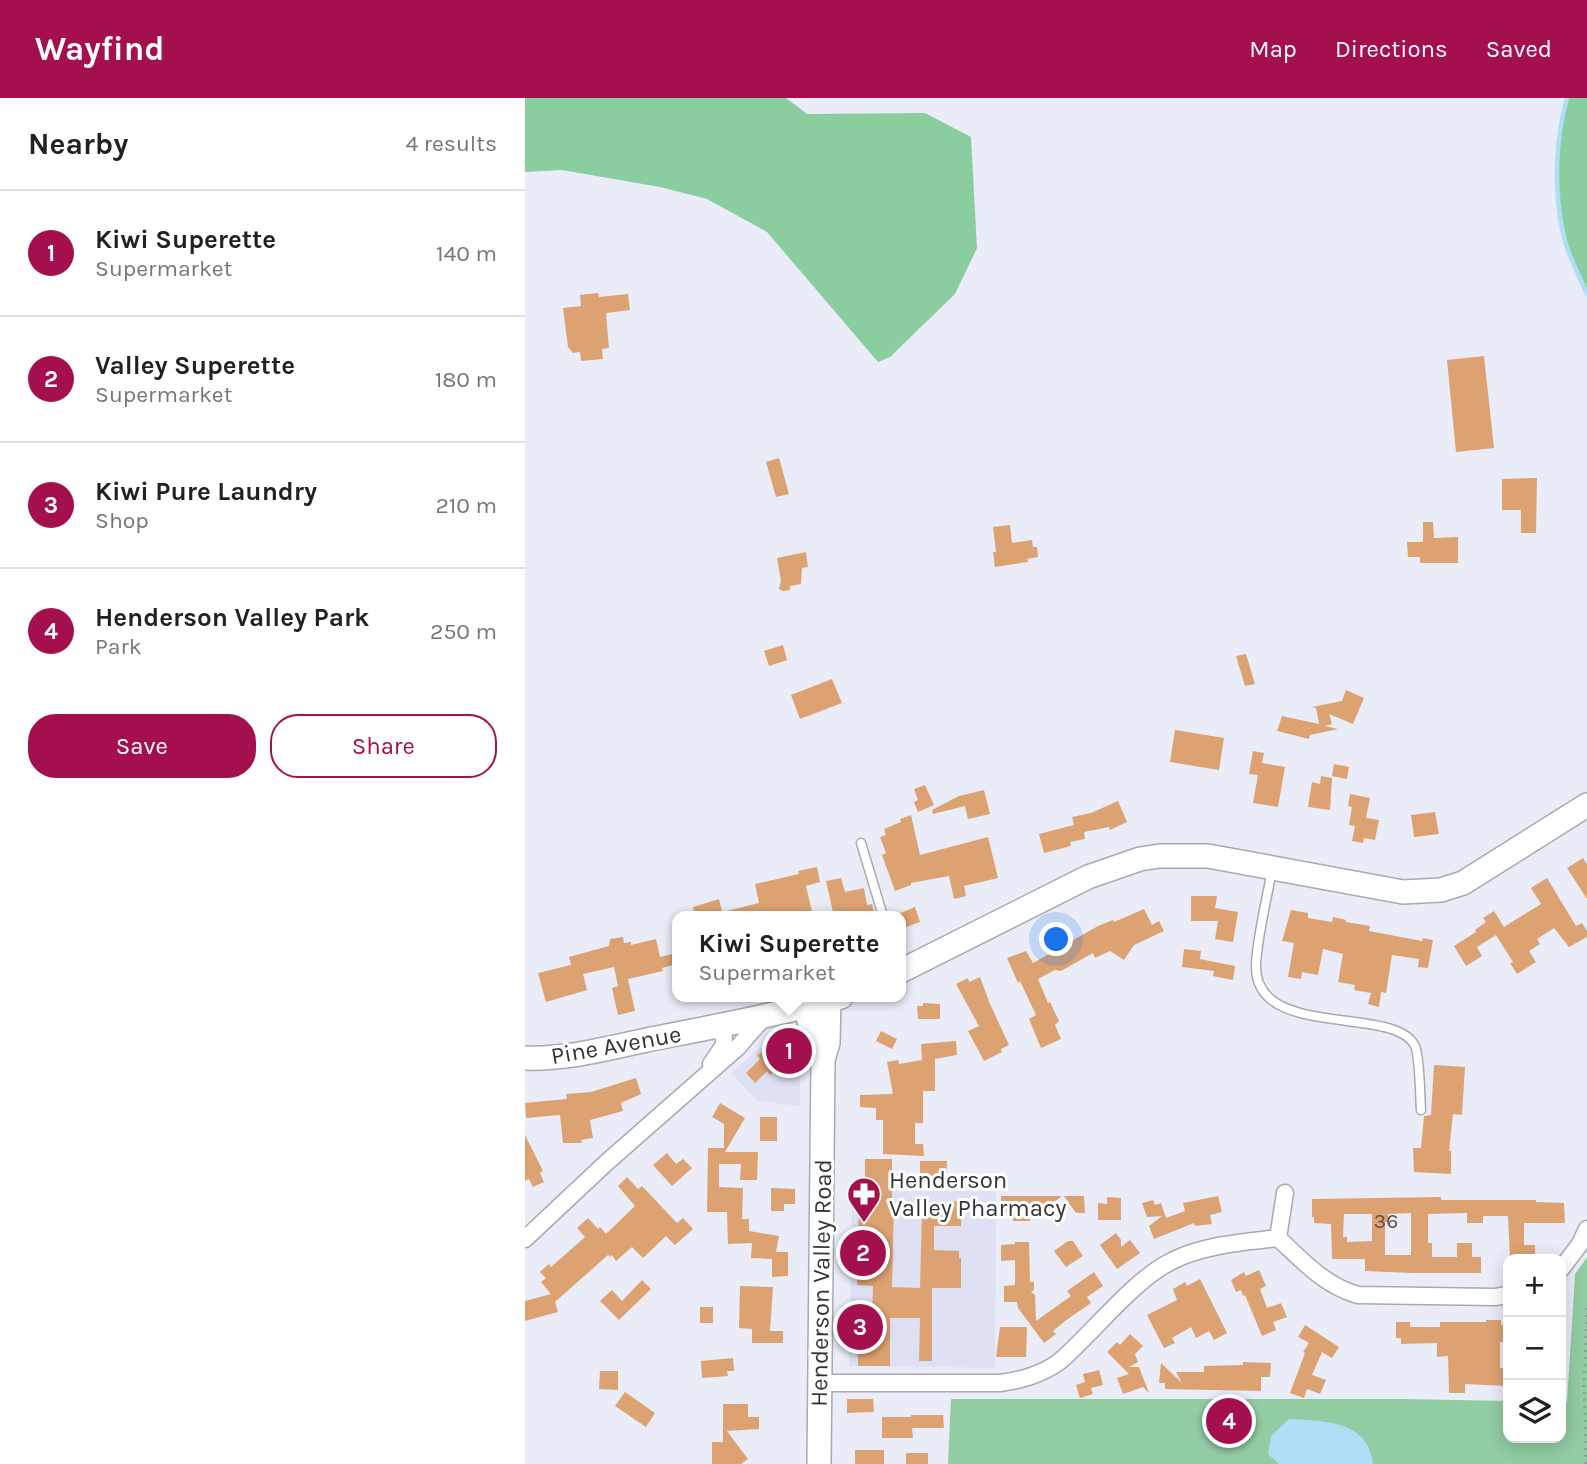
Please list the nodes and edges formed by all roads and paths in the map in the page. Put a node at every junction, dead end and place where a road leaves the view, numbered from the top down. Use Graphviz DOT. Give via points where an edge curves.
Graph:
graph roads {
  1 [pos="1587,805"];
  2 [pos="861,844"];
  3 [pos="1272,868"];
  4 [pos="881,911"];
  5 [pos="906,968"];
  6 [pos="820,1002"];
  7 [pos="834,1002"];
  8 [pos="806,1006"];
  9 [pos="765,1016"];
  10 [pos="723,1024"];
  11 [pos="525,1058"];
  12 [pos="823,1060"];
  13 [pos="691,1087"];
  14 [pos="1421,1110"];
  15 [pos="1285,1193"];
  16 [pos="1587,1228"];
  17 [pos="1278,1238"];
  18 [pos="525,1239"];
  19 [pos="1566,1262"];
  20 [pos="1503,1296"];
  21 [pos="1587,1308"];
  22 [pos="821,1383"];
  23 [pos="819,1464"];
  24 [pos="1586,1464"];
  1 -- 3 [label="street" via="1463,883 1441,890 1403,892"];
  2 -- 4 [label="lane"];
  3 -- 5 [label="street" via="1208,856 1140,859 1088,877"];
  3 -- 14 [label="lane" via="1256,967 1259,983 1272,1002 1284,1008 1387,1028 1407,1038 1415,1047"];
  6 -- 8 [label="street, Pine Avenue"];
  7 -- 12 [label="street, Henderson Valley Road"];
  8 -- 9 [label="street, Pine Avenue"];
  8 -- 12 [label="street, Henderson Valley Road" via="813,1041"];
  9 -- 10 [label="street, Pine Avenue"];
  9 -- 13 [label="street" via="738,1047"];
  10 -- 11 [label="street, Pine Avenue" via="579,1054"];
  10 -- 13 [label="street" via="724,1045"];
  12 -- 22 [label="street, Henderson Valley Road"];
  13 -- 18 [label="street"];
  15 -- 17 [label="street"];
  16 -- 19 [label="street"];
  17 -- 20 [label="street" via="1328,1282 1358,1295"];
  17 -- 22 [label="street" via="1212,1248 1171,1261 1148,1276 1059,1362 1021,1380"];
  21 -- 24 [label="path"];
  22 -- 23 [label="street, Henderson Valley Road"];
}
